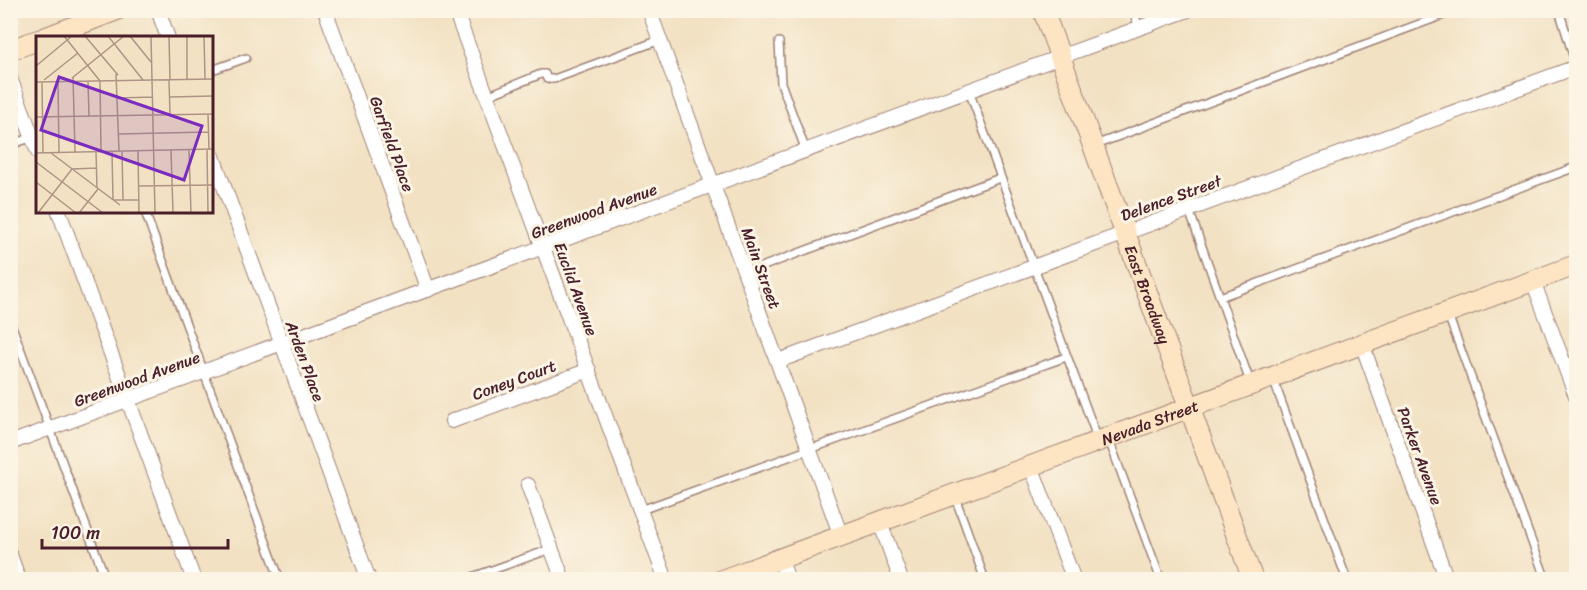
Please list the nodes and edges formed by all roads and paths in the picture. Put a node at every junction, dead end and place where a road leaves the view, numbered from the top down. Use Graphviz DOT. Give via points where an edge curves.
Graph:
graph roads {
  1 [pos="117,10"];
  2 [pos="158,10"];
  3 [pos="325,10"];
  4 [pos="455,10"];
  5 [pos="1043,10"];
  6 [pos="1133,10"];
  7 [pos="1188,10"];
  8 [pos="1457,10"];
  9 [pos="1558,10"];
  10 [pos="650,11"];
  11 [pos="100,14"];
  12 [pos="1139,28"];
  13 [pos="49,36"];
  14 [pos="167,36"];
  15 [pos="660,40"];
  16 [pos="36,41"];
  17 [pos="778,42"];
  18 [pos="10,50"];
  19 [pos="1060,57"];
  20 [pos="246,58"];
  21 [pos="1576,66"];
  22 [pos="213,70"];
  23 [pos="10,78"];
  24 [pos="969,91"];
  25 [pos="487,96"];
  26 [pos="35,136"];
  27 [pos="10,145"];
  28 [pos="1093,146"];
  29 [pos="806,151"];
  30 [pos="213,157"];
  31 [pos="1576,167"];
  32 [pos="1000,178"];
  33 [pos="712,185"];
  34 [pos="1189,210"];
  35 [pos="59,213"];
  36 [pos="145,213"];
  37 [pos="1125,233"];
  38 [pos="543,248"];
  39 [pos="1576,265"];
  40 [pos="1033,267"];
  41 [pos="745,273"];
  42 [pos="1533,280"];
  43 [pos="428,290"];
  44 [pos="1220,297"];
  45 [pos="1447,312"];
  46 [pos="10,321"];
  47 [pos="281,344"];
  48 [pos="1362,344"];
  49 [pos="1066,357"];
  50 [pos="778,361"];
  51 [pos="1570,362"];
  52 [pos="589,370"];
  53 [pos="204,372"];
  54 [pos="1272,377"];
  55 [pos="1251,385"];
  56 [pos="1576,396"];
  57 [pos="127,400"];
  58 [pos="1189,408"];
  59 [pos="452,421"];
  60 [pos="50,428"];
  61 [pos="1103,439"];
  62 [pos="10,443"];
  63 [pos="810,450"];
  64 [pos="1031,466"];
  65 [pos="528,484"];
  66 [pos="954,494"];
  67 [pos="641,510"];
  68 [pos="880,522"];
  69 [pos="841,536"];
  70 [pos="551,549"];
  71 [pos="10,555"];
  72 [pos="780,558"];
  73 [pos="20,579"];
  74 [pos="106,579"];
  75 [pos="194,579"];
  76 [pos="280,579"];
  77 [pos="369,579"];
  78 [pos="464,579"];
  79 [pos="562,579"];
  80 [pos="666,579"];
  81 [pos="723,579"];
  82 [pos="788,579"];
  83 [pos="901,579"];
  84 [pos="985,579"];
  85 [pos="1074,579"];
  86 [pos="1161,579"];
  87 [pos="1253,579"];
  88 [pos="1347,579"];
  89 [pos="1447,579"];
  90 [pos="1546,579"];
  1 -- 11 [label="street"];
  2 -- 14 [label="street"];
  3 -- 43 [label="street, Garfield Place"];
  4 -- 25 [label="street, Euclid Avenue"];
  5 -- 19 [label="street, East Broadway"];
  6 -- 12 [label="lane"];
  7 -- 12 [label="street, Greenwood Avenue"];
  8 -- 28 [label="lane"];
  9 -- 21 [label="lane"];
  10 -- 15 [label="street, Main Street"];
  11 -- 13 [label="street"];
  12 -- 19 [label="street, Greenwood Avenue"];
  15 -- 25 [label="lane" via="554,79 541,74"];
  15 -- 33 [label="street, Main Street"];
  16 -- 18 [label="street"];
  17 -- 29 [label="lane" via="781,83"];
  19 -- 24 [label="street, Greenwood Avenue"];
  19 -- 28 [label="street, East Broadway"];
  20 -- 22 [label="lane"];
  21 -- 34 [label="street, Delence Street"];
  23 -- 26 [label="street"];
  24 -- 29 [label="street, Greenwood Avenue"];
  24 -- 32 [label="lane"];
  25 -- 38 [label="street, Euclid Avenue"];
  26 -- 27 [label="lane"];
  28 -- 37 [label="street, East Broadway"];
  29 -- 33 [label="street, Greenwood Avenue"];
  30 -- 47 [label="street, Arden Place"];
  31 -- 44 [label="lane"];
  32 -- 40 [label="lane"];
  32 -- 41 [label="lane"];
  33 -- 38 [label="street, Greenwood Avenue"];
  33 -- 41 [label="street, Main Street"];
  34 -- 37 [label="street, Delence Street"];
  34 -- 44 [label="lane"];
  35 -- 57 [label="street"];
  36 -- 53 [label="lane"];
  37 -- 40 [label="street, Delence Street"];
  37 -- 58 [label="street, East Broadway"];
  38 -- 43 [label="street, Greenwood Avenue"];
  38 -- 52 [label="street, Euclid Avenue"];
  39 -- 42 [label="street, Nevada Street"];
  40 -- 49 [label="lane"];
  40 -- 50 [label="street, Delence Street"];
  41 -- 50 [label="street, Main Street"];
  42 -- 45 [label="street, Nevada Street"];
  42 -- 51 [label="street"];
  43 -- 47 [label="street, Greenwood Avenue"];
  44 -- 55 [label="lane"];
  45 -- 48 [label="street, Nevada Street"];
  45 -- 90 [label="lane"];
  46 -- 60 [label="lane"];
  47 -- 53 [label="street, Greenwood Avenue"];
  47 -- 77 [label="street, Arden Place"];
  48 -- 54 [label="street, Nevada Street"];
  48 -- 89 [label="street, Parker Avenue"];
  49 -- 61 [label="lane"];
  49 -- 63 [label="lane"];
  50 -- 63 [label="street, Main Street"];
  51 -- 56 [label="street"];
  52 -- 59 [label="street, Coney Court"];
  52 -- 67 [label="street, Euclid Avenue"];
  53 -- 57 [label="street, Greenwood Avenue"];
  53 -- 76 [label="lane"];
  54 -- 55 [label="street, Nevada Street"];
  54 -- 88 [label="lane"];
  55 -- 58 [label="street, Nevada Street"];
  57 -- 60 [label="street, Greenwood Avenue"];
  57 -- 75 [label="street"];
  58 -- 61 [label="street, Nevada Street"];
  58 -- 87 [label="street, East Broadway"];
  60 -- 62 [label="street, Greenwood Avenue"];
  60 -- 74 [label="lane"];
  61 -- 64 [label="street, Nevada Street"];
  61 -- 86 [label="lane"];
  63 -- 67 [label="lane"];
  63 -- 69 [label="street, Main Street"];
  64 -- 66 [label="street, Nevada Street"];
  64 -- 85 [label="street"];
  65 -- 70 [label="street"];
  66 -- 68 [label="street, Nevada Street"];
  66 -- 84 [label="lane"];
  67 -- 80 [label="street, Euclid Avenue"];
  68 -- 69 [label="street, Nevada Street"];
  68 -- 83 [label="street"];
  69 -- 72 [label="street, Nevada Street"];
  70 -- 78 [label="lane"];
  70 -- 79 [label="street"];
  71 -- 73 [label="street"];
  72 -- 81 [label="street, Nevada Street"];
  72 -- 82 [label="street"];
}
